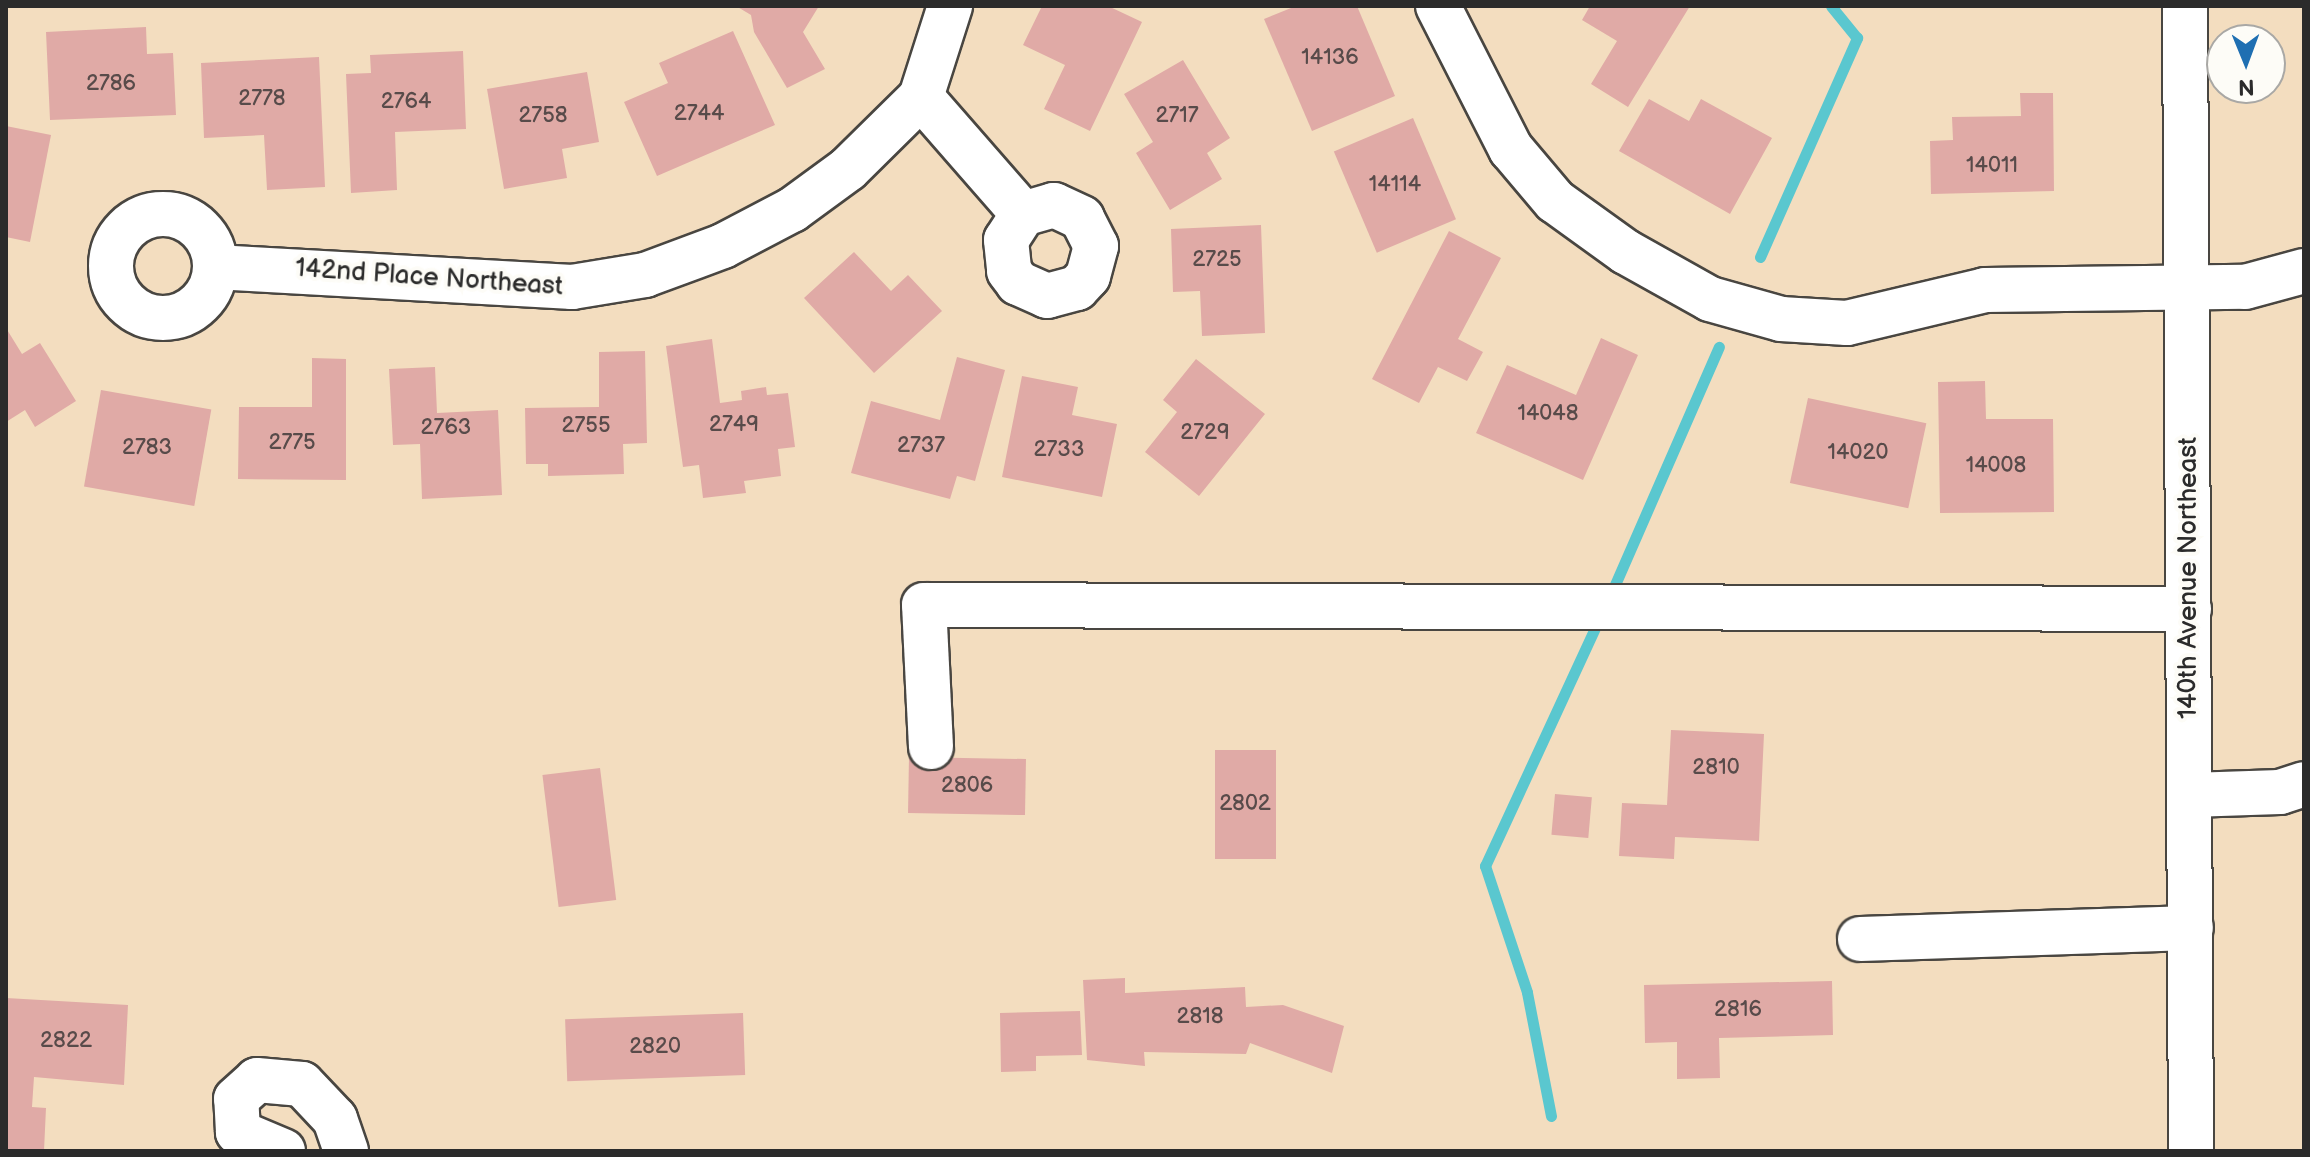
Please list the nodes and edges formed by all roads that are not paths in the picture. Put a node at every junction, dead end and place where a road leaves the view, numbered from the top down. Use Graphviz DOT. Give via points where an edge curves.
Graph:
graph roads {
  1 [pos="950,6"];
  2 [pos="1438,6"];
  3 [pos="2185,6"];
  4 [pos="921,97"];
  5 [pos="1023,214"];
  6 [pos="215,267"];
  7 [pos="2304,271"];
  8 [pos="2187,288"];
  9 [pos="2189,609"];
  10 [pos="931,747"];
  11 [pos="2304,784"];
  12 [pos="2190,795"];
  13 [pos="2191,928"];
  14 [pos="1860,939"];
  15 [pos="283,1151"];
  16 [pos="346,1151"];
  17 [pos="2191,1151"];
  1 -- 4 [label="street, 142nd Place Northeast"];
  2 -- 8 [label="street" via="1511,149 1555,201 1626,252 1710,299 1781,319 1847,323 1985,290"];
  3 -- 8 [label="street, 140th Avenue Northeast"];
  4 -- 5 [label="street"];
  4 -- 6 [label="street, 142nd Place Northeast" via="848,169 792,210 723,246 645,275 572,287"];
  7 -- 8 [label="street" via="2245,287"];
  8 -- 9 [label="street, 140th Avenue Northeast"];
  9 -- 10 [label="street" via="924,605"];
  9 -- 12 [label="street, 140th Avenue Northeast"];
  11 -- 12 [label="street" via="2280,792"];
  12 -- 13 [label="street, 140th Avenue Northeast"];
  13 -- 14 [label="street"];
  13 -- 17 [label="street, 140th Avenue Northeast"];
  15 -- 16 [label="street" via="238,1132 236,1099 257,1080 302,1084 335,1119"];
}
